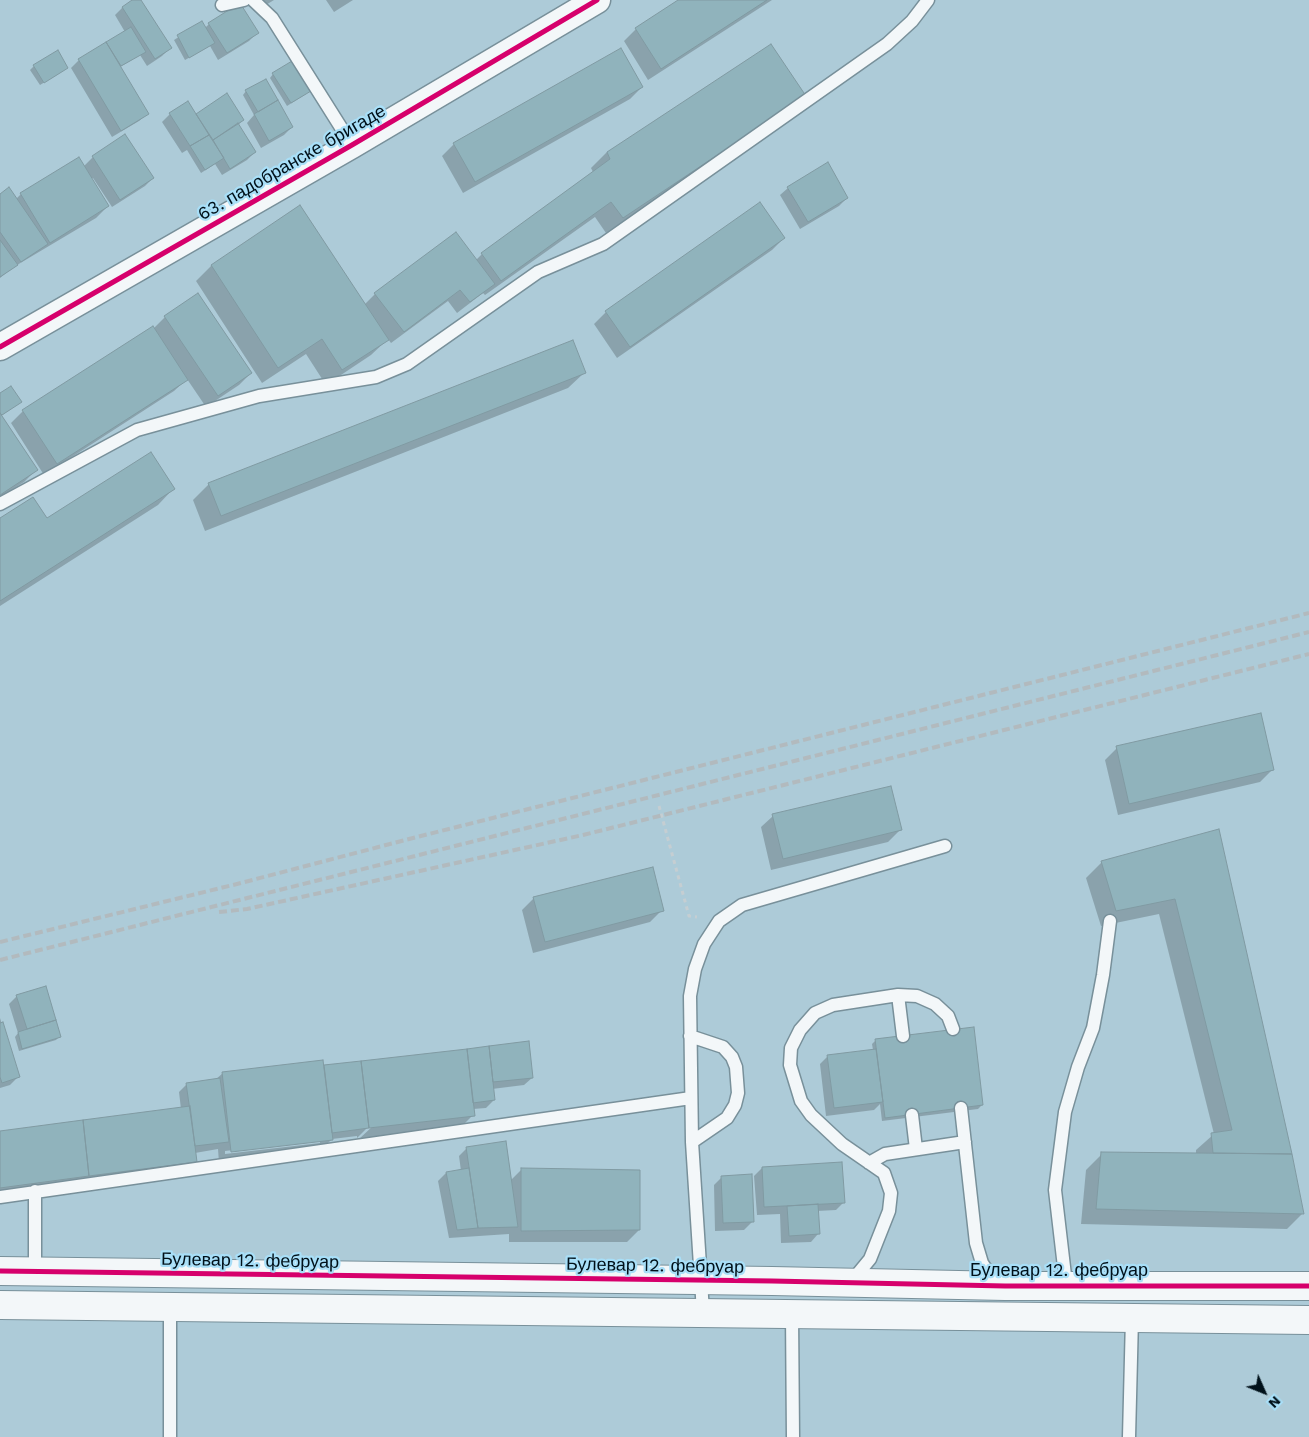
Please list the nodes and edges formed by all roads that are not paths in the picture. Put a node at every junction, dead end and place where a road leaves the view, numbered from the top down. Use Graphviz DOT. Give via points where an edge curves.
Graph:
graph roads {
  1 [pos="244,0"];
  2 [pos="253,0"];
  3 [pos="597,0"];
  4 [pos="928,0"];
  5 [pos="222,5"];
  6 [pos="352,145"];
  7 [pos="0,347"];
  8 [pos="0,504"];
  9 [pos="945,846"];
  10 [pos="1110,921"];
  11 [pos="898,995"];
  12 [pos="953,1030"];
  13 [pos="690,1036"];
  14 [pos="903,1036"];
  15 [pos="691,1098"];
  16 [pos="962,1108"];
  17 [pos="912,1115"];
  18 [pos="692,1142"];
  19 [pos="965,1142"];
  20 [pos="916,1149"];
  21 [pos="869,1163"];
  22 [pos="35,1191"];
  23 [pos="0,1197"];
  24 [pos="0,1271"];
  25 [pos="35,1272"];
  26 [pos="701,1280"];
  27 [pos="851,1282"];
  28 [pos="1066,1284"];
  29 [pos="1005,1286"];
  30 [pos="1309,1286"];
  31 [pos="0,1305"];
  32 [pos="170,1307"];
  33 [pos="703,1312"];
  34 [pos="792,1314"];
  35 [pos="1132,1318"];
  36 [pos="1309,1320"];
  37 [pos="170,1437"];
  38 [pos="793,1437"];
  39 [pos="1129,1437"];
  1 -- 5 [label="lane"];
  2 -- 6 [label="lane" via="272,18"];
  3 -- 6 [label="street, 63. падобранске бригаде"];
  4 -- 8 [label="lane" via="912,21 887,44 603,244 538,272 408,364 376,377 259,396 137,430"];
  6 -- 7 [label="street, 63. падобранске бригаде"];
  9 -- 13 [label="lane" via="742,905 719,921 704,944 695,969 690,996"];
  10 -- 28 [label="lane" via="1093,1028 1065,1112 1055,1190"];
  11 -- 12 [label="lane" via="917,996 935,1004 948,1016"];
  11 -- 14 [label="lane"];
  11 -- 21 [label="lane" via="833,1005 815,1014 800,1030 791,1048 790,1065 801,1101 842,1144"];
  13 -- 15 [label="lane"];
  13 -- 18 [label="lane" via="724,1047 736,1067 738,1093 727,1118"];
  15 -- 18 [label="lane"];
  15 -- 22 [label="lane"];
  16 -- 19 [label="lane"];
  17 -- 20 [label="lane"];
  18 -- 26 [label="lane"];
  19 -- 20 [label="lane"];
  19 -- 29 [label="lane" via="976,1243 988,1272"];
  20 -- 21 [label="lane" via="885,1154"];
  21 -- 27 [label="lane" via="884,1173 892,1193 889,1211 870,1259"];
  22 -- 23 [label="lane"];
  22 -- 25 [label="lane"];
  24 -- 25 [label="main road, Булевар 12. фебруар"];
  25 -- 26 [label="main road, Булевар 12. фебруар"];
  26 -- 27 [label="main road, Булевар 12. фебруар"];
  26 -- 33 [label="lane"];
  27 -- 29 [label="main road, Булевар 12. фебруар"];
  28 -- 29 [label="main road, Булевар 12. фебруар"];
  28 -- 30 [label="main road, Булевар 12. фебруар"];
  31 -- 32 [label="main road"];
  32 -- 33 [label="main road"];
  32 -- 37 [label="lane"];
  33 -- 34 [label="main road"];
  34 -- 35 [label="main road"];
  34 -- 38 [label="lane"];
  35 -- 36 [label="main road"];
  35 -- 39 [label="lane"];
}
